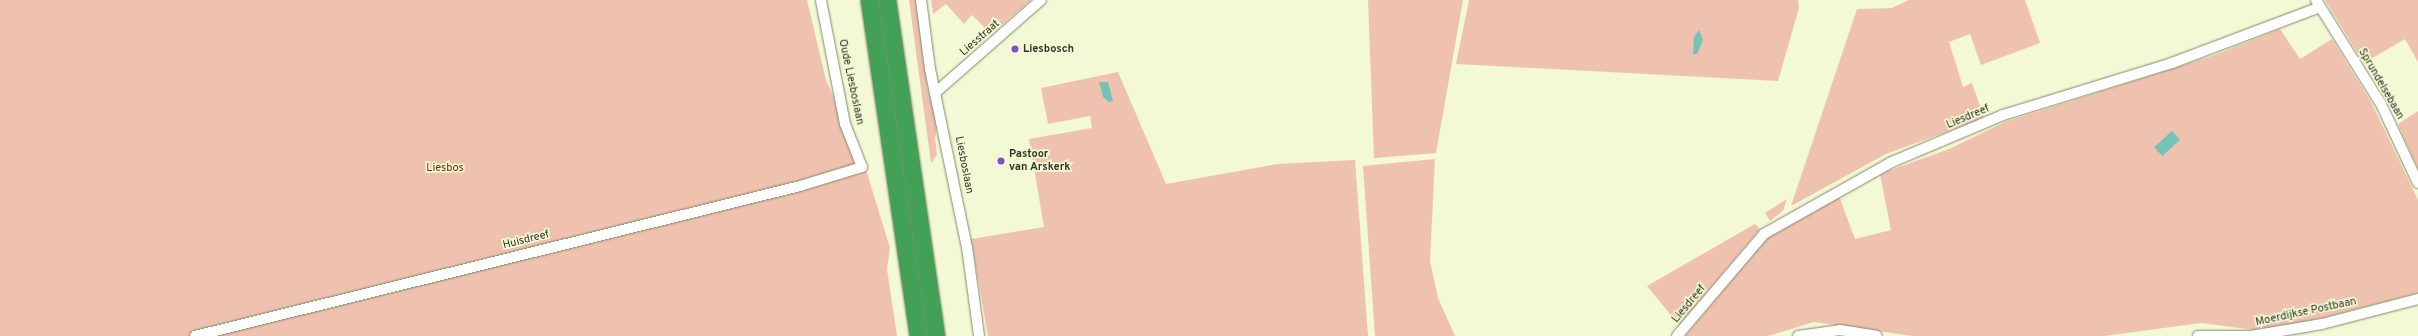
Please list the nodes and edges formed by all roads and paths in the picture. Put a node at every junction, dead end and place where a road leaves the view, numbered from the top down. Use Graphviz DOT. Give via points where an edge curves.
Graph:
graph roads {
  1 [pos="821,0"];
  2 [pos="869,0"];
  3 [pos="887,0"];
  4 [pos="921,0"];
  5 [pos="1041,0"];
  6 [pos="2318,3"];
  7 [pos="935,93"];
  8 [pos="862,167"];
  9 [pos="2418,183"];
  10 [pos="2418,299"];
  11 [pos="195,336"];
  12 [pos="918,336"];
  13 [pos="936,336"];
  14 [pos="979,336"];
  15 [pos="1677,336"];
  16 [pos="1798,336"];
  17 [pos="1877,336"];
  18 [pos="2198,336"];
  1 -- 8 [label="street, Oude Liesboslaan" via="845,124"];
  2 -- 12 [label="highway"];
  3 -- 13 [label="highway"];
  4 -- 7 [label="street, Liesboslaan"];
  5 -- 7 [label="street, Liesstraat"];
  6 -- 9 [label="street, Sprundelsebaan" via="2381,104"];
  6 -- 15 [label="street, Liesdreef" via="2172,63 2003,115 1892,162 1764,234"];
  7 -- 14 [label="street, Liesboslaan" via="967,247"];
  8 -- 11 [label="street, Huisdreef" via="800,186"];
  10 -- 18 [label="street, Moerdijkse Postbaan" via="2322,324 2267,333"];
  16 -- 17 [label="street" via="1840,330"];
}
